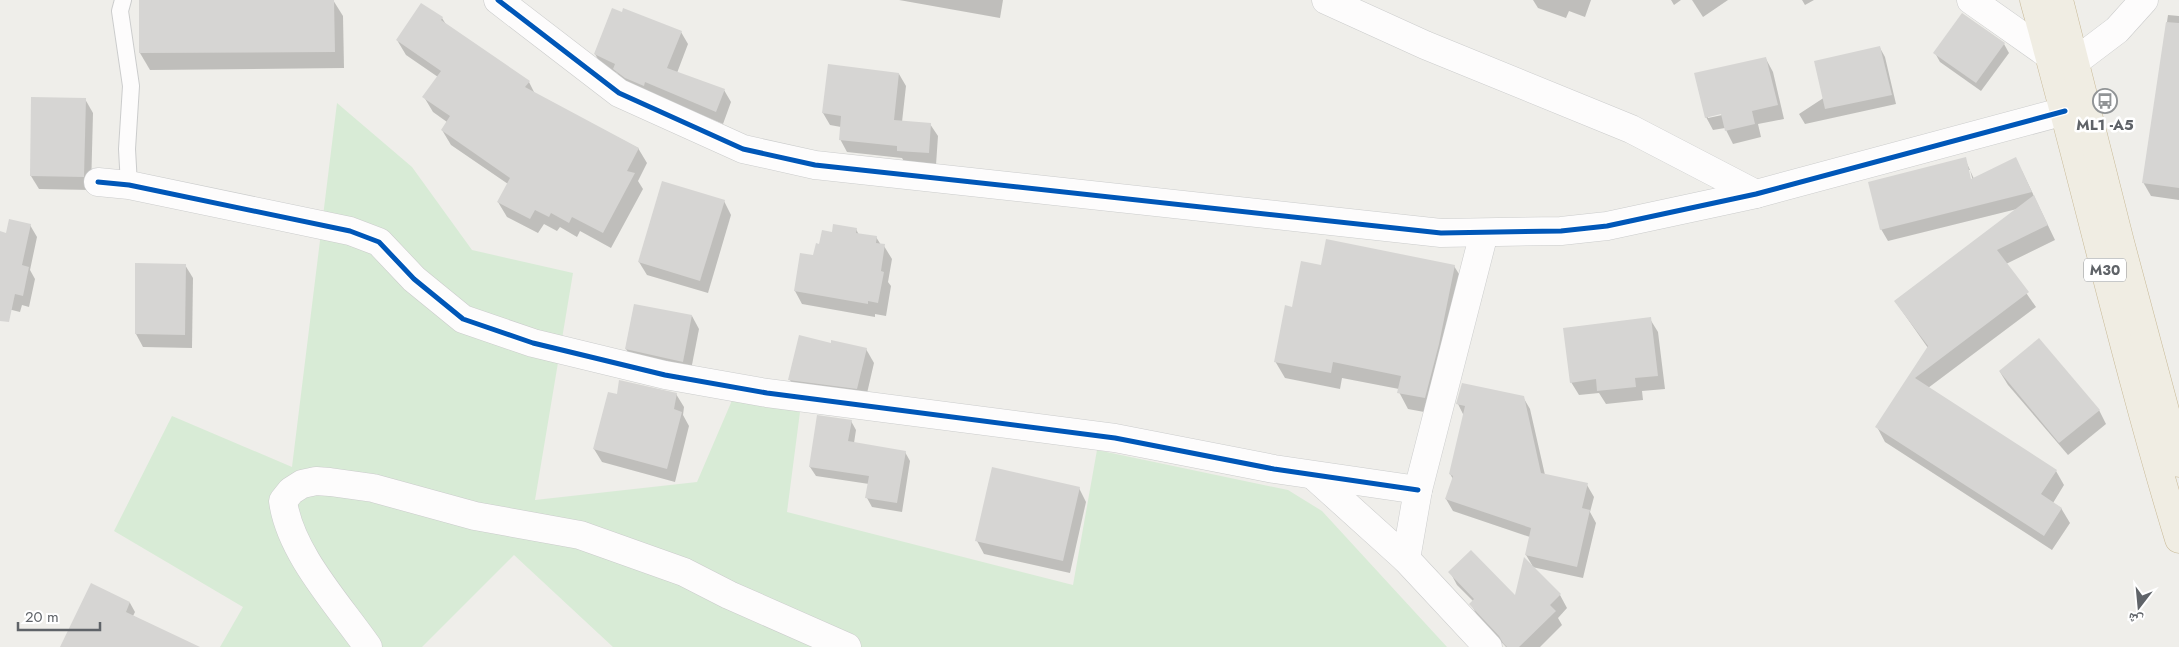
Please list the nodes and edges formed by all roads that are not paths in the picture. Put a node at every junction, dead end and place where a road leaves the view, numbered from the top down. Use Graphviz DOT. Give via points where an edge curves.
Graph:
graph roads {
  1 [pos="122,0"];
  2 [pos="498,0"];
  3 [pos="1326,0"];
  4 [pos="1970,0"];
  5 [pos="2034,0"];
  6 [pos="2059,0"];
  7 [pos="2144,0"];
  8 [pos="2049,54"];
  9 [pos="2076,61"];
  10 [pos="2065,111"];
  11 [pos="98,182"];
  12 [pos="129,185"];
  13 [pos="1756,194"];
  14 [pos="1484,234"];
  15 [pos="2179,463"];
  16 [pos="1314,476"];
  17 [pos="1418,490"];
  18 [pos="2179,539"];
  19 [pos="1406,559"];
  20 [pos="368,647"];
  21 [pos="847,647"];
  22 [pos="1488,647"];
  1 -- 12 [label="lane" via="120,11 131,86 127,148"];
  2 -- 14 [label="street" via="619,93 743,149 815,165 1441,233"];
  3 -- 13 [label="street" via="1425,45 1631,128"];
  4 -- 8 [label="street"];
  5 -- 8 [label="highway, M30"];
  6 -- 9 [label="highway, M30"];
  7 -- 9 [label="street" via="2117,30"];
  8 -- 10 [label="highway, M30"];
  9 -- 15 [label="highway, M30"];
  10 -- 13 [label="street"];
  10 -- 18 [label="highway, M30"];
  11 -- 12 [label="street"];
  12 -- 16 [label="street" via="350,231 379,242 414,279 464,319 533,343 665,375 767,393 1115,438"];
  13 -- 14 [label="street" via="1607,226"];
  14 -- 17 [label="street"];
  16 -- 17 [label="street"];
  16 -- 19 [label="street"];
  17 -- 19 [label="street"];
  19 -- 22 [label="street"];
  20 -- 21 [label="street" via="295,542 285,519 283,501 302,484 316,481 374,488 475,516 580,535 684,572"];
}
